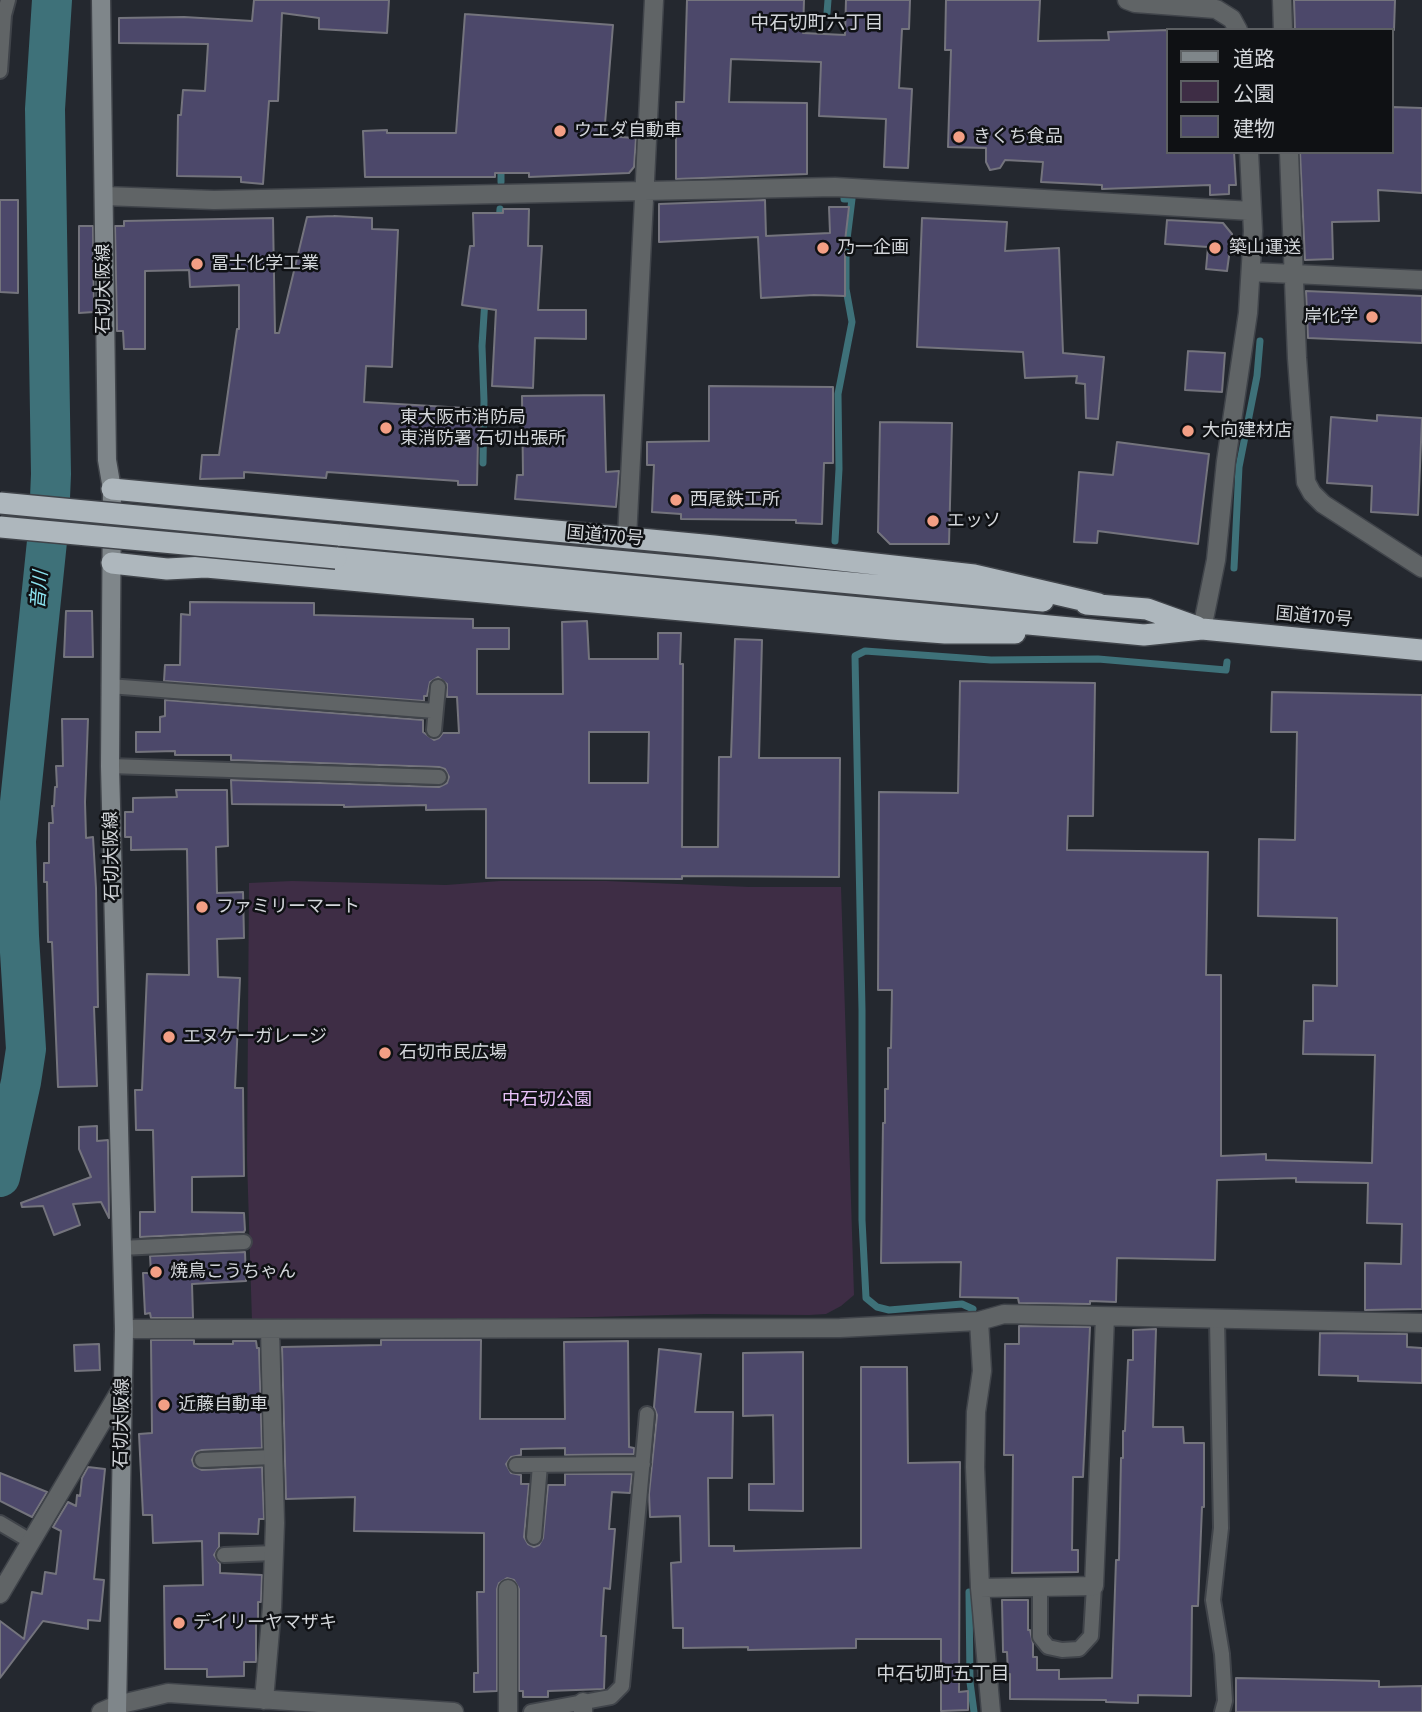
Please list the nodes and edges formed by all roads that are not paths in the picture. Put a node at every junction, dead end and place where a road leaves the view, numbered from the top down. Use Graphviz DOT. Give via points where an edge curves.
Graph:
graph roads {
  1 [pos="101,0"];
  2 [pos="654,0"];
  3 [pos="1127,0"];
  4 [pos="1282,0"];
  5 [pos="5,3"];
  6 [pos="1237,28"];
  7 [pos="1283,28"];
  8 [pos="0,71"];
  9 [pos="1249,154"];
  10 [pos="1289,154"];
  11 [pos="644,190"];
  12 [pos="104,196"];
  13 [pos="1252,211"];
  14 [pos="1251,272"];
  15 [pos="1294,273"];
  16 [pos="1422,281"];
  17 [pos="112,489"];
  18 [pos="0,503"];
  19 [pos="0,527"];
  20 [pos="627,538"];
  21 [pos="112,563"];
  22 [pos="1422,568"];
  23 [pos="1098,604"];
  24 [pos="1062,627"];
  25 [pos="1202,629"];
  26 [pos="1422,650"];
  27 [pos="109,686"];
  28 [pos="438,687"];
  29 [pos="435,711"];
  30 [pos="434,730"];
  31 [pos="110,766"];
  32 [pos="439,777"];
  33 [pos="244,1242"];
  34 [pos="121,1248"];
  35 [pos="1104,1317"];
  36 [pos="1217,1319"];
  37 [pos="979,1321"];
  38 [pos="1422,1324"];
  39 [pos="124,1329"];
  40 [pos="270,1330"];
  41 [pos="123,1386"];
  42 [pos="647,1414"];
  43 [pos="273,1457"];
  44 [pos="202,1460"];
  45 [pos="643,1464"];
  46 [pos="516,1465"];
  47 [pos="540,1465"];
  48 [pos="0,1522"];
  49 [pos="534,1537"];
  50 [pos="33,1542"];
  51 [pos="274,1553"];
  52 [pos="224,1555"];
  53 [pos="1094,1586"];
  54 [pos="980,1588"];
  55 [pos="1040,1588"];
  56 [pos="508,1589"];
  57 [pos="0,1594"];
  58 [pos="264,1700"];
  59 [pos="583,1707"];
  60 [pos="111,1710"];
  61 [pos="454,1712"];
  62 [pos="508,1712"];
  63 [pos="531,1712"];
  64 [pos="991,1712"];
  65 [pos="1223,1712"];
  1 -- 12 [label="main road, 石切大阪線"];
  2 -- 11 [label="street"];
  3 -- 6 [label="street" via="1216,9"];
  4 -- 7 [label="street"];
  5 -- 8 [label="lane"];
  9 -- 13 [label="street"];
  10 -- 15 [label="street"];
  11 -- 12 [label="street" via="214,200"];
  11 -- 13 [label="street" via="857,187"];
  11 -- 20 [label="street"];
  12 -- 17 [label="main road, 石切大阪線" via="107,460"];
  13 -- 14 [label="street"];
  14 -- 15 [label="street"];
  14 -- 25 [label="street" via="1216,560"];
  15 -- 16 [label="street"];
  15 -- 22 [label="street" via="1308,488 1323,505"];
  17 -- 20 [label="highway"];
  17 -- 21 [label="main road, 石切大阪線"];
  18 -- 23 [label="highway, 国道170号, bridge"];
  19 -- 24 [label="highway, 国道170号, bridge"];
  20 -- 23 [label="highway" via="974,575"];
  21 -- 24 [label="highway" via="167,569 206,567 945,633 997,635"];
  21 -- 27 [label="main road, 石切大阪線"];
  23 -- 25 [label="highway, 国道170号" via="1147,609"];
  24 -- 25 [label="highway, 国道170号" via="1144,635"];
  25 -- 26 [label="highway, 国道170号"];
  27 -- 29 [label="lane"];
  27 -- 31 [label="main road, 石切大阪線"];
  28 -- 29 [label="lane"];
  29 -- 30 [label="lane"];
  31 -- 32 [label="lane"];
  31 -- 34 [label="main road, 石切大阪線"];
  33 -- 34 [label="lane"];
  34 -- 39 [label="main road, 石切大阪線"];
  35 -- 36 [label="street"];
  35 -- 37 [label="street" via="1004,1314"];
  35 -- 53 [label="street"];
  36 -- 38 [label="street"];
  36 -- 65 [label="lane" via="1221,1528 1213,1600 1222,1654"];
  37 -- 40 [label="street" via="827,1328"];
  37 -- 54 [label="street" via="982,1371 975,1467"];
  39 -- 40 [label="street"];
  39 -- 41 [label="main road, 石切大阪線"];
  40 -- 43 [label="street"];
  41 -- 50 [label="street"];
  41 -- 60 [label="main road, 石切大阪線"];
  42 -- 45 [label="lane"];
  43 -- 44 [label="lane"];
  43 -- 51 [label="street"];
  45 -- 47 [label="lane"];
  45 -- 59 [label="lane" via="622,1686 611,1697"];
  46 -- 47 [label="lane"];
  47 -- 49 [label="lane"];
  48 -- 50 [label="lane"];
  50 -- 57 [label="street"];
  51 -- 52 [label="lane"];
  51 -- 58 [label="street"];
  53 -- 55 [label="street"];
  53 -- 55 [label="lane" via="1091,1636 1080,1649 1062,1650 1048,1647 1040,1637"];
  54 -- 55 [label="street"];
  54 -- 64 [label="street"];
  56 -- 62 [label="street"];
  58 -- 60 [label="street" via="168,1693"];
  58 -- 61 [label="street"];
  59 -- 63 [label="lane"];
}
